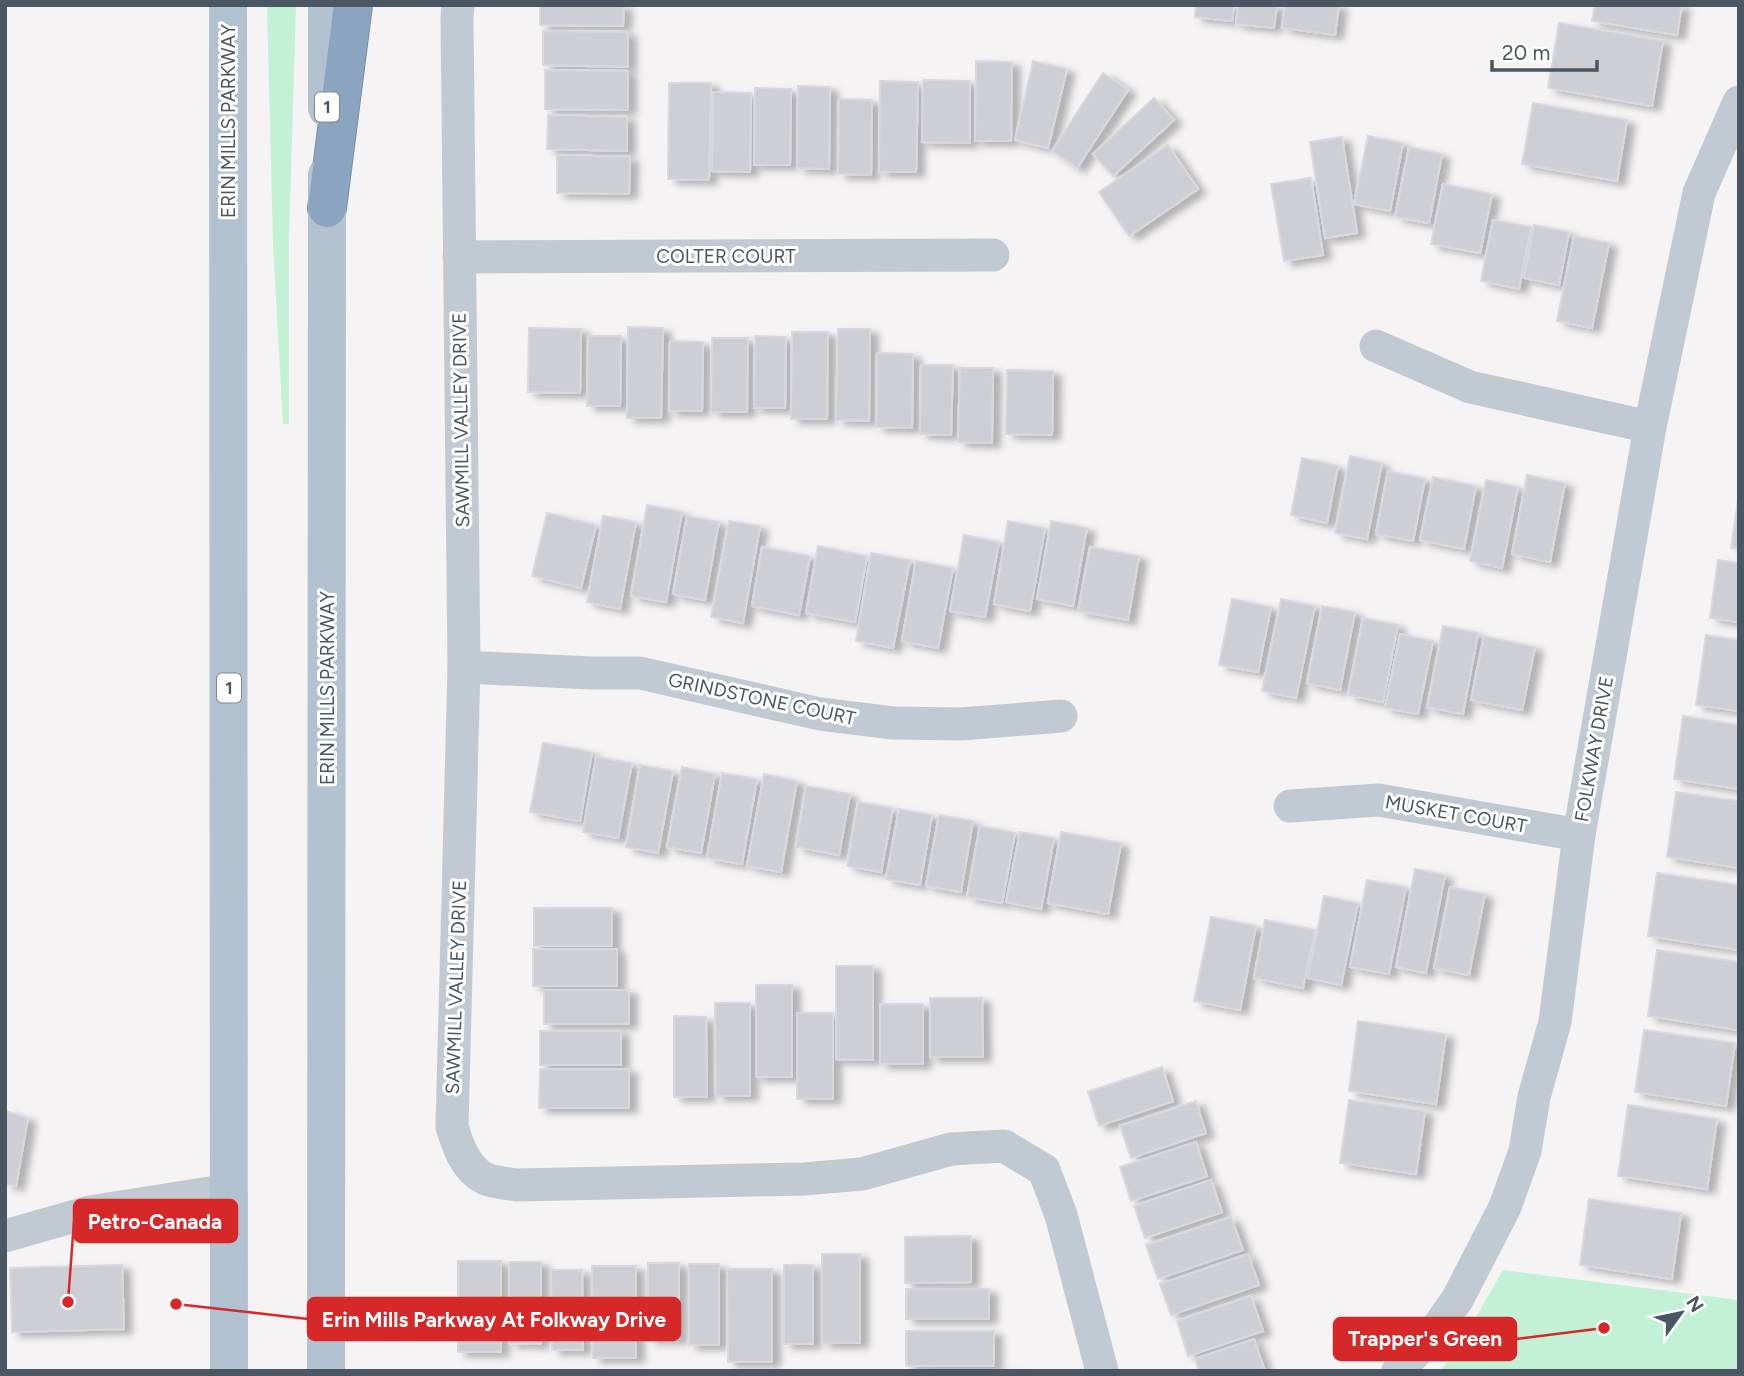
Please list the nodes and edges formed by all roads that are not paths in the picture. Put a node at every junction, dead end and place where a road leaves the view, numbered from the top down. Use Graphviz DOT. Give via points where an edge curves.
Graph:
graph roads {
  1 [pos="228,5"];
  2 [pos="327,5"];
  3 [pos="353,5"];
  4 [pos="458,5"];
  5 [pos="1739,102"];
  6 [pos="327,208"];
  7 [pos="993,255"];
  8 [pos="459,257"];
  9 [pos="1377,346"];
  10 [pos="1650,428"];
  11 [pos="464,667"];
  12 [pos="1061,716"];
  13 [pos="1290,806"];
  14 [pos="1579,835"];
  15 [pos="229,1190"];
  16 [pos="5,1236"];
  17 [pos="217,1371"];
  18 [pos="229,1371"];
  19 [pos="326,1371"];
  20 [pos="1102,1371"];
  21 [pos="1398,1371"];
  1 -- 15 [label="main road, ERIN MILLS PARKWAY / 1"];
  2 -- 6 [label="main road, ERIN MILLS PARKWAY / 1"];
  3 -- 6 [label="highway"];
  4 -- 8 [label="street, SAWMILL VALLEY DRIVE"];
  5 -- 10 [label="street, FOLKWAY DRIVE" via="1699,193"];
  6 -- 19 [label="main road, ERIN MILLS PARKWAY / 1"];
  7 -- 8 [label="street, COLTER COURT"];
  8 -- 11 [label="street, SAWMILL VALLEY DRIVE"];
  9 -- 10 [label="street" via="1470,387"];
  10 -- 14 [label="street, FOLKWAY DRIVE"];
  11 -- 12 [label="street, GRINDSTONE COURT" via="640,673 820,714 893,723 961,724"];
  11 -- 20 [label="street, SAWMILL VALLEY DRIVE" via="452,1127 470,1166 484,1179 517,1185 804,1180 862,1174 951,1149 1004,1146 1044,1170"];
  13 -- 14 [label="street, MUSKET COURT" via="1379,800"];
  14 -- 21 [label="street, FOLKWAY DRIVE" via="1555,1022 1534,1097 1525,1152 1505,1207 1457,1300"];
  15 -- 16 [label="street" via="89,1212"];
  15 -- 18 [label="main road, ERIN MILLS PARKWAY / 1"];
  17 -- 18 [label="street"];
}
